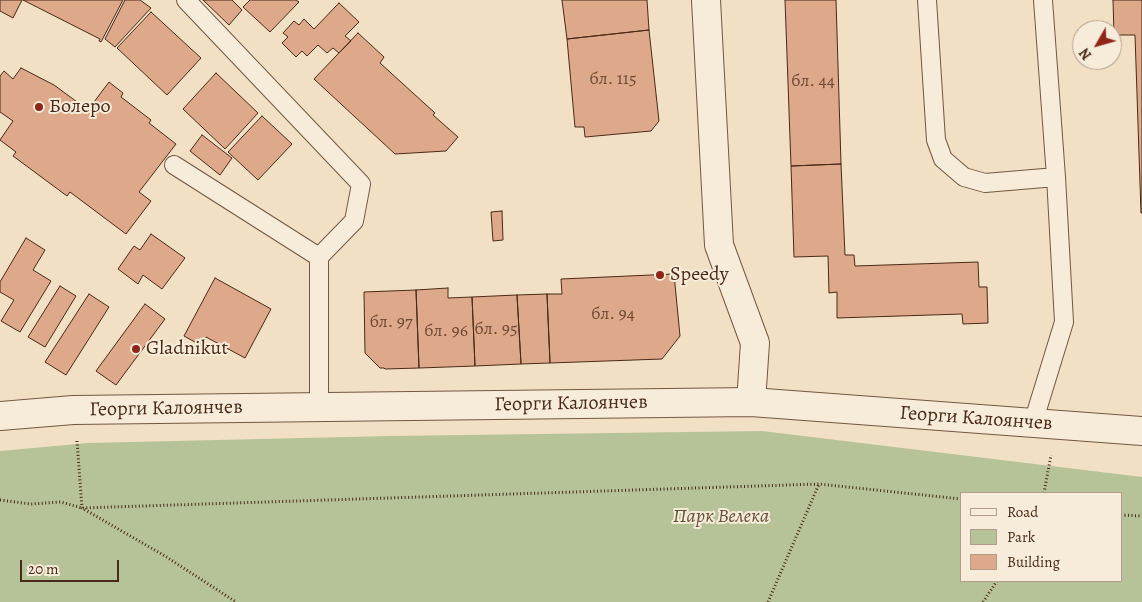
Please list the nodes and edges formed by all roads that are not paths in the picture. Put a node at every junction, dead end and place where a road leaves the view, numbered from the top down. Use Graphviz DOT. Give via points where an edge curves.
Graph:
graph roads {
  1 [pos="186,0"];
  2 [pos="706,0"];
  3 [pos="927,0"];
  4 [pos="1043,0"];
  5 [pos="174,165"];
  6 [pos="1056,177"];
  7 [pos="319,257"];
  8 [pos="752,402"];
  9 [pos="319,407"];
  10 [pos="0,416"];
  11 [pos="1046,424"];
  12 [pos="1142,431"];
  1 -- 7 [label="lane" via="361,184 354,221"];
  2 -- 8 [label="street" via="719,245 755,343"];
  3 -- 6 [label="lane" via="936,140 943,159 964,177 985,183"];
  4 -- 6 [label="lane"];
  5 -- 7 [label="lane"];
  6 -- 11 [label="lane" via="1064,322"];
  7 -- 9 [label="lane"];
  8 -- 9 [label="street, Георги Калоянчев"];
  8 -- 11 [label="street, Георги Калоянчев"];
  9 -- 10 [label="street, Георги Калоянчев" via="73,410"];
  11 -- 12 [label="street, Георги Калоянчев"];
}
